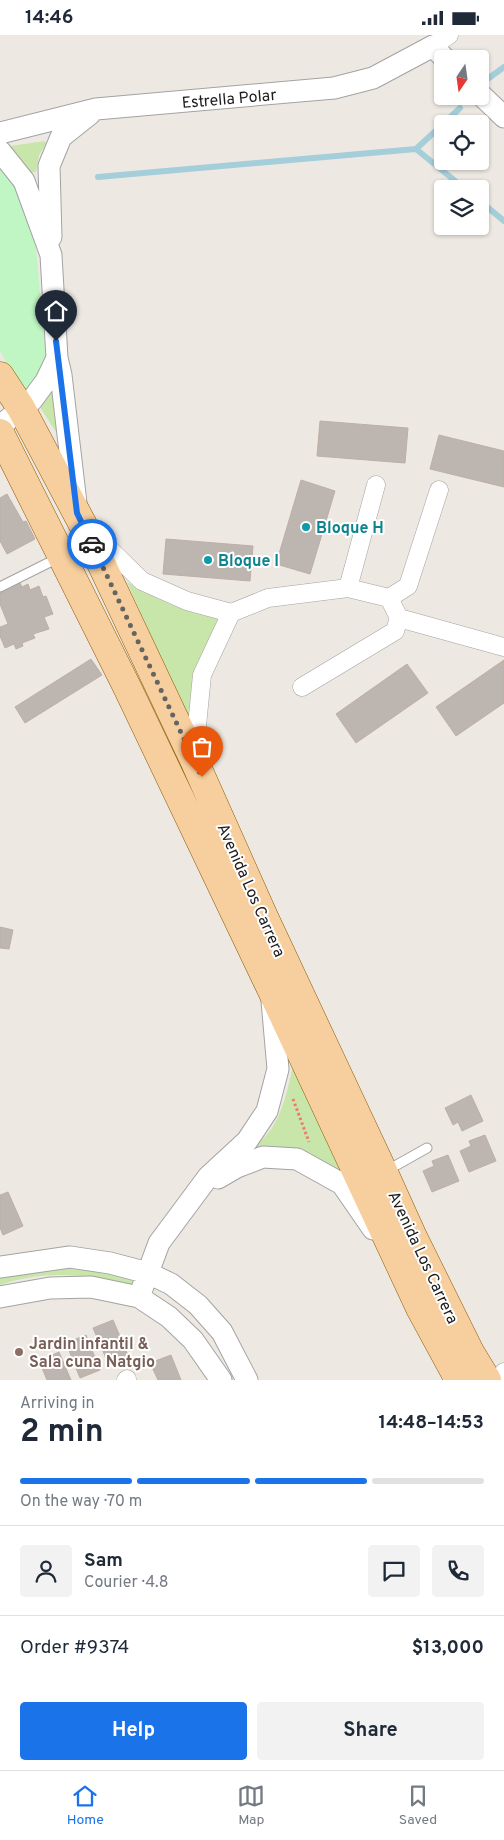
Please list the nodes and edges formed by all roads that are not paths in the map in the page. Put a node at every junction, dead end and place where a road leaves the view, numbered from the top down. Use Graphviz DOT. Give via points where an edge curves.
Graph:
graph roads {
  1 [pos="442,47"];
  2 [pos="489,103"];
  3 [pos="96,109"];
  4 [pos="504,117"];
  5 [pos="0,133"];
  6 [pos="0,151"];
  7 [pos="51,255"];
  8 [pos="57,358"];
  9 [pos="0,376"];
  10 [pos="21,408"];
  11 [pos="0,426"];
  12 [pos="0,433"];
  13 [pos="376,485"];
  14 [pos="439,489"];
  15 [pos="79,518"];
  16 [pos="61,556"];
  17 [pos="0,587"];
  18 [pos="348,588"];
  19 [pos="389,598"];
  20 [pos="231,613"];
  21 [pos="399,618"];
  22 [pos="504,647"];
  23 [pos="302,687"];
  24 [pos="194,760"];
  25 [pos="272,991"];
  26 [pos="427,1148"];
  27 [pos="384,1173"];
  28 [pos="198,1190"];
  29 [pos="0,1267"];
  30 [pos="148,1273"];
  31 [pos="404,1274"];
  32 [pos="0,1297"];
  33 [pos="139,1297"];
  34 [pos="504,1372"];
  35 [pos="220,1380"];
  36 [pos="247,1380"];
  37 [pos="459,1380"];
  38 [pos="487,1380"];
  39 [pos="499,1380"];
  1 -- 3 [label="street, Estrella Polar" via="373,78 334,88"];
  2 -- 4 [label="street"];
  3 -- 5 [label="street, Estrella Polar"];
  3 -- 7 [label="street" via="61,137 49,166"];
  6 -- 7 [label="street" via="24,181"];
  7 -- 8 [label="street"];
  8 -- 10 [label="street" via="46,381 32,400"];
  8 -- 15 [label="street"];
  9 -- 10 [label="main road, Avenida Los Carrera"];
  10 -- 11 [label="street"];
  10 -- 15 [label="main road, Avenida Los Carrera"];
  12 -- 16 [label="main road, Avenida Los Carrera"];
  13 -- 18 [label="street"];
  14 -- 19 [label="street" via="408,586"];
  15 -- 20 [label="street" via="142,581 187,601"];
  15 -- 24 [label="main road, Avenida Los Carrera"];
  16 -- 17 [label="lane"];
  16 -- 25 [label="main road, Avenida Los Carrera"];
  18 -- 19 [label="street"];
  18 -- 20 [label="street" via="268,598"];
  19 -- 21 [label="street"];
  20 -- 24 [label="street" via="202,675"];
  21 -- 22 [label="street"];
  21 -- 23 [label="street" via="395,631"];
  24 -- 27 [label="main road, Avenida Los Carrera"];
  25 -- 28 [label="street" via="278,1069 268,1111 247,1141"];
  25 -- 31 [label="main road, Avenida Los Carrera"];
  26 -- 27 [label="lane"];
  27 -- 38 [label="main road, Avenida Los Carrera" via="470,1352"];
  28 -- 30 [label="street" via="159,1243"];
  28 -- 31 [label="street" via="237,1167 263,1157 298,1159 342,1184"];
  29 -- 30 [label="street" via="70,1257"];
  30 -- 33 [label="street"];
  30 -- 36 [label="street" via="172,1284 198,1305 222,1332"];
  31 -- 37 [label="main road, Avenida Los Carrera"];
  32 -- 33 [label="street" via="50,1288 91,1287"];
  33 -- 35 [label="street" via="169,1317 193,1340"];
  34 -- 39 [label="street"];
}
